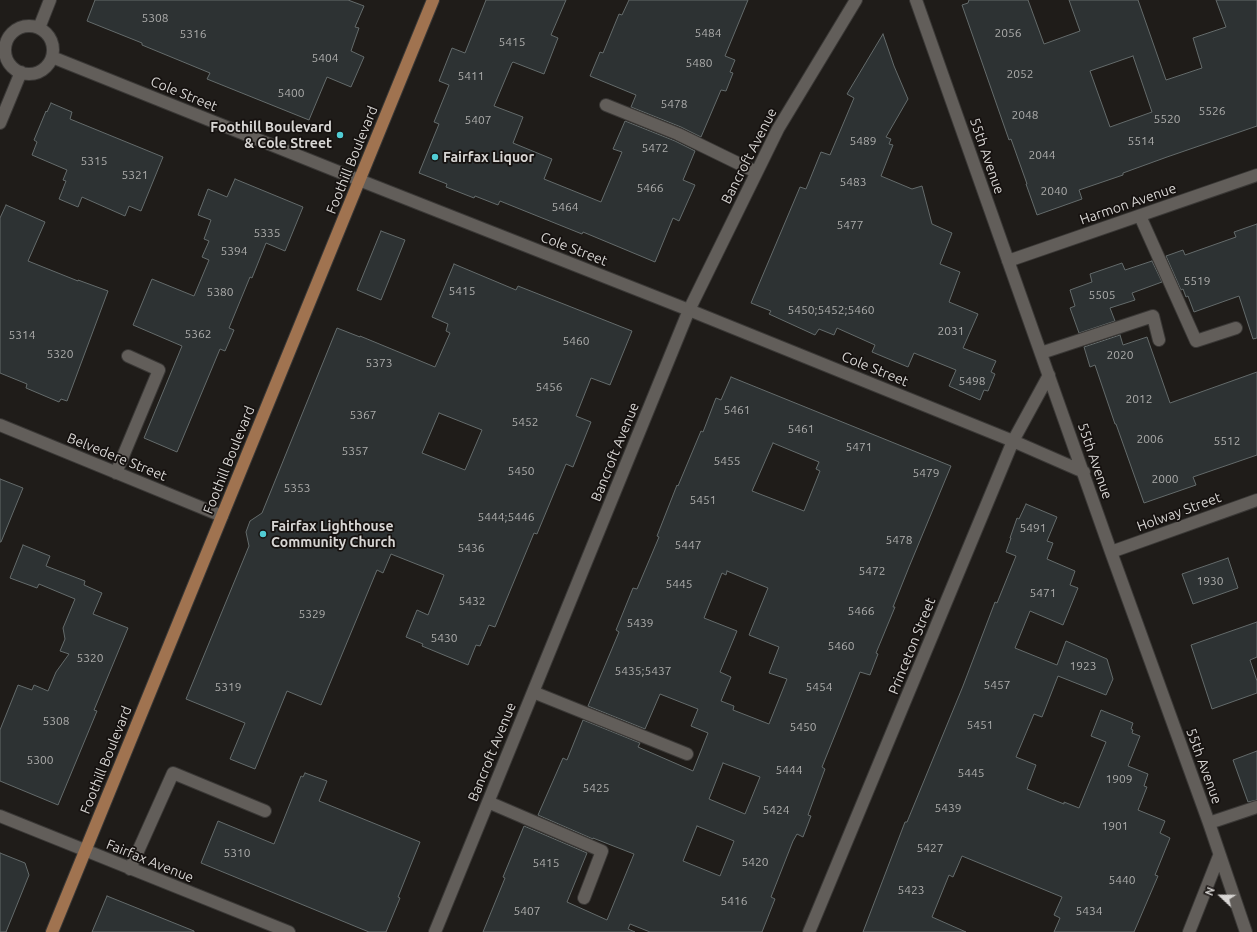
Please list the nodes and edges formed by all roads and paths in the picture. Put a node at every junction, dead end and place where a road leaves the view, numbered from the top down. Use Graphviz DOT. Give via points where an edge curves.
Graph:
graph roads {
  1 [pos="50,0"];
  2 [pos="433,0"];
  3 [pos="856,0"];
  4 [pos="916,0"];
  5 [pos="39,28"];
  6 [pos="4,37"];
  7 [pos="52,57"];
  8 [pos="21,72"];
  9 [pos="606,105"];
  10 [pos="0,123"];
  11 [pos="756,172"];
  12 [pos="1257,175"];
  13 [pos="359,180"];
  14 [pos="1140,216"];
  15 [pos="1008,261"];
  16 [pos="689,310"];
  17 [pos="1236,328"];
  18 [pos="1159,340"];
  19 [pos="1041,353"];
  20 [pos="128,356"];
  21 [pos="1049,375"];
  22 [pos="0,425"];
  23 [pos="1013,441"];
  24 [pos="1084,472"];
  25 [pos="116,473"];
  26 [pos="1257,500"];
  27 [pos="222,516"];
  28 [pos="1111,552"];
  29 [pos="533,692"];
  30 [pos="687,754"];
  31 [pos="488,802"];
  32 [pos="1257,807"];
  33 [pos="264,811"];
  34 [pos="0,816"];
  35 [pos="1209,823"];
  36 [pos="85,851"];
  37 [pos="1219,856"];
  38 [pos="130,869"];
  39 [pos="584,898"];
  40 [pos="52,932"];
  41 [pos="289,932"];
  42 [pos="435,932"];
  43 [pos="810,932"];
  44 [pos="1189,932"];
  45 [pos="1246,932"];
  1 -- 5 [label="street"];
  2 -- 13 [label="main road, Foothill Boulevard"];
  3 -- 11 [label="street, Bancroft Avenue" via="778,129"];
  4 -- 15 [label="street, 55th Avenue"];
  5 -- 6 [label="street" via="21,28"];
  5 -- 7 [label="street" via="51,39"];
  6 -- 8 [label="street" via="9,62"];
  7 -- 8 [label="street" via="41,71 27,74"];
  7 -- 13 [label="street, Cole Street"];
  8 -- 10 [label="street"];
  9 -- 11 [label="street" via="678,134"];
  11 -- 16 [label="street, Bancroft Avenue"];
  12 -- 14 [label="street, Harmon Avenue"];
  13 -- 16 [label="street, Cole Street"];
  13 -- 27 [label="main road, Foothill Boulevard"];
  14 -- 15 [label="street, Harmon Avenue"];
  14 -- 17 [label="street" via="1196,341"];
  15 -- 19 [label="street, 55th Avenue"];
  16 -- 23 [label="street, Cole Street"];
  16 -- 29 [label="street, Bancroft Avenue"];
  18 -- 19 [label="street" via="1153,316"];
  19 -- 21 [label="street, 55th Avenue"];
  20 -- 25 [label="street" via="159,370"];
  21 -- 23 [label="street, Princeton Street"];
  21 -- 24 [label="street, 55th Avenue"];
  22 -- 25 [label="street, Belvedere Street"];
  23 -- 24 [label="street, Cole Street"];
  23 -- 43 [label="street, Princeton Street"];
  24 -- 28 [label="street, 55th Avenue"];
  25 -- 27 [label="street, Belvedere Street"];
  26 -- 28 [label="street, Holway Street"];
  27 -- 36 [label="main road, Foothill Boulevard"];
  28 -- 35 [label="street, 55th Avenue"];
  29 -- 30 [label="street"];
  29 -- 31 [label="street, Bancroft Avenue"];
  31 -- 39 [label="street" via="602,851"];
  31 -- 42 [label="street, Bancroft Avenue"];
  32 -- 35 [label="street"];
  33 -- 38 [label="street" via="173,773"];
  34 -- 36 [label="street, Fairfax Avenue"];
  35 -- 37 [label="street, 55th Avenue"];
  36 -- 38 [label="street, Fairfax Avenue"];
  36 -- 40 [label="main road, Foothill Boulevard"];
  37 -- 44 [label="street"];
  37 -- 45 [label="street, 55th Avenue"];
  38 -- 41 [label="street, Fairfax Avenue"];
}
